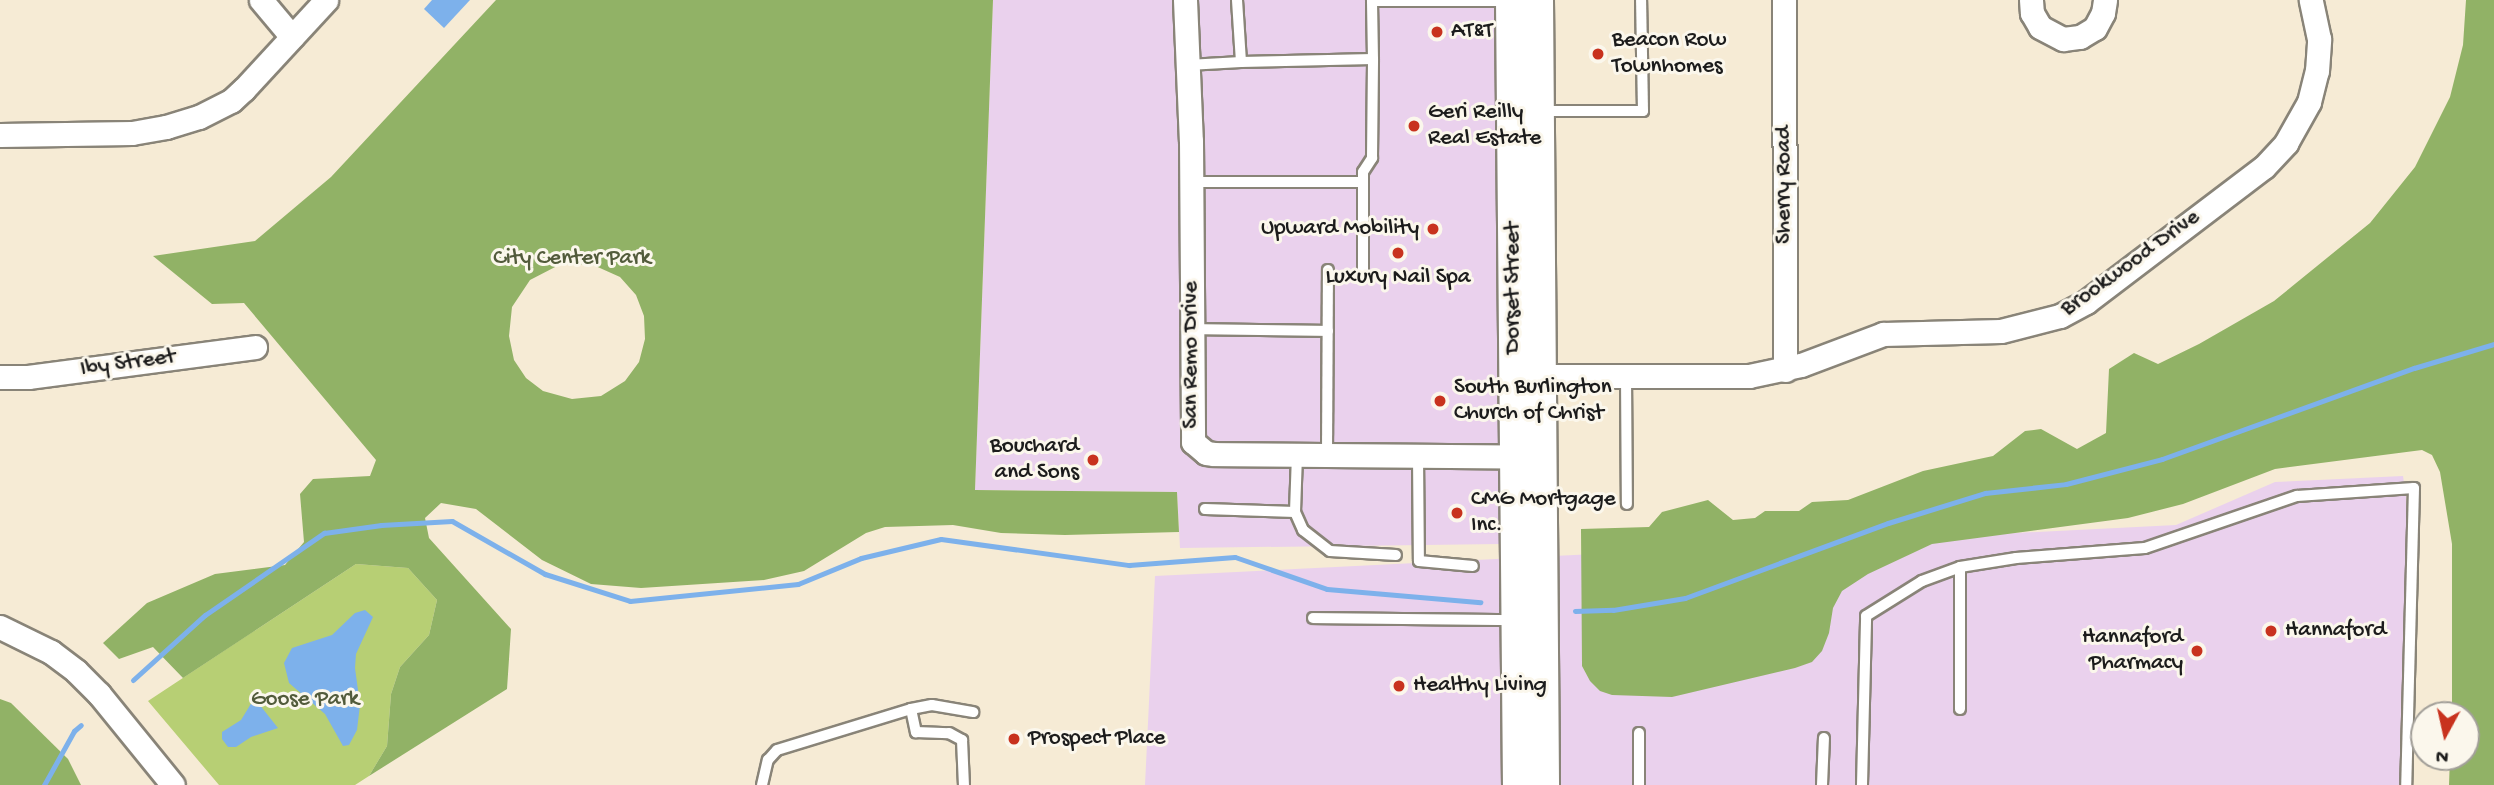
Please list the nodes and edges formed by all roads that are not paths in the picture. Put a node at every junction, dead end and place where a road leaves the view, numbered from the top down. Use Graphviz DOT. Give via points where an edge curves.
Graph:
graph roads {
  1 [pos="261,0"];
  2 [pos="326,0"];
  3 [pos="1185,0"];
  4 [pos="1237,0"];
  5 [pos="1521,0"];
  6 [pos="1641,0"];
  7 [pos="1784,0"];
  8 [pos="2031,0"];
  9 [pos="2105,0"];
  10 [pos="2311,0"];
  11 [pos="1372,1"];
  12 [pos="292,37"];
  13 [pos="1373,59"];
  14 [pos="1241,62"];
  15 [pos="1188,65"];
  16 [pos="1538,111"];
  17 [pos="0,135"];
  18 [pos="1192,182"];
  19 [pos="1363,182"];
  20 [pos="1328,270"];
  21 [pos="1363,270"];
  22 [pos="1191,329"];
  23 [pos="1328,331"];
  24 [pos="255,347"];
  25 [pos="1785,370"];
  26 [pos="1527,376"];
  27 [pos="1626,376"];
  28 [pos="0,377"];
  29 [pos="1297,454"];
  30 [pos="1327,454"];
  31 [pos="1418,456"];
  32 [pos="1528,457"];
  33 [pos="1627,504"];
  34 [pos="1205,509"];
  35 [pos="1295,512"];
  36 [pos="1396,555"];
  37 [pos="1473,566"];
  38 [pos="1960,567"];
  39 [pos="1313,618"];
  40 [pos="1517,620"];
  41 [pos="0,627"];
  42 [pos="911,709"];
  43 [pos="1960,709"];
  44 [pos="973,712"];
  45 [pos="1639,733"];
  46 [pos="1824,738"];
  47 [pos="173,785"];
  48 [pos="762,785"];
  49 [pos="964,785"];
  50 [pos="1518,785"];
  51 [pos="1543,785"];
  52 [pos="1639,785"];
  53 [pos="1822,785"];
  54 [pos="1862,785"];
  55 [pos="2406,785"];
  1 -- 12 [label="street"];
  2 -- 12 [label="street"];
  3 -- 15 [label="street, San Remo Drive"];
  4 -- 14 [label="lane"];
  5 -- 11 [label="lane"];
  5 -- 16 [label="main road, Dorset Street"];
  5 -- 26 [label="main road, Dorset Street"];
  6 -- 16 [label="lane" via="1643,111"];
  7 -- 25 [label="street, Sherry Road"];
  8 -- 9 [label="street" via="2040,27 2054,37 2072,39 2095,28"];
  10 -- 25 [label="street, Brookwood Drive" via="2319,39 2317,71 2309,102 2286,144 2264,167 2085,302 2048,321 2020,328 1884,334"];
  11 -- 13 [label="lane"];
  12 -- 17 [label="street" via="231,101 182,123 124,133"];
  13 -- 14 [label="lane"];
  13 -- 19 [label="lane" via="1372,158 1363,172"];
  14 -- 15 [label="lane"];
  15 -- 18 [label="street, San Remo Drive"];
  16 -- 26 [label="main road, Dorset Street"];
  18 -- 19 [label="lane"];
  18 -- 22 [label="street, San Remo Drive"];
  19 -- 21 [label="lane"];
  20 -- 23 [label="lane"];
  22 -- 23 [label="lane"];
  22 -- 29 [label="street, San Remo Drive" via="1193,442 1214,454"];
  23 -- 30 [label="lane"];
  24 -- 28 [label="street, Iby Street"];
  25 -- 27 [label="street, Brookwood Drive" via="1749,376"];
  26 -- 27 [label="street, Brookwood Drive"];
  26 -- 32 [label="main road, Dorset Street"];
  27 -- 33 [label="lane"];
  29 -- 30 [label="street, San Remo Drive"];
  29 -- 35 [label="lane"];
  30 -- 31 [label="street, San Remo Drive"];
  31 -- 32 [label="street, San Remo Drive"];
  31 -- 37 [label="lane" via="1419,561"];
  32 -- 40 [label="main road, Dorset Street"];
  32 -- 51 [label="main road, Dorset Street"];
  34 -- 35 [label="lane"];
  35 -- 36 [label="lane" via="1303,530 1329,551"];
  38 -- 43 [label="lane"];
  38 -- 54 [label="lane" via="1922,580 1866,616"];
  38 -- 55 [label="lane" via="2145,548 2298,496 2414,488"];
  39 -- 40 [label="lane"];
  40 -- 50 [label="main road, Dorset Street"];
  41 -- 47 [label="street" via="51,652 76,671"];
  42 -- 44 [label="lane" via="932,705"];
  42 -- 48 [label="lane" via="777,750 768,760"];
  42 -- 49 [label="lane" via="916,732 948,733 962,740"];
  45 -- 52 [label="lane"];
  46 -- 53 [label="lane"];
}
